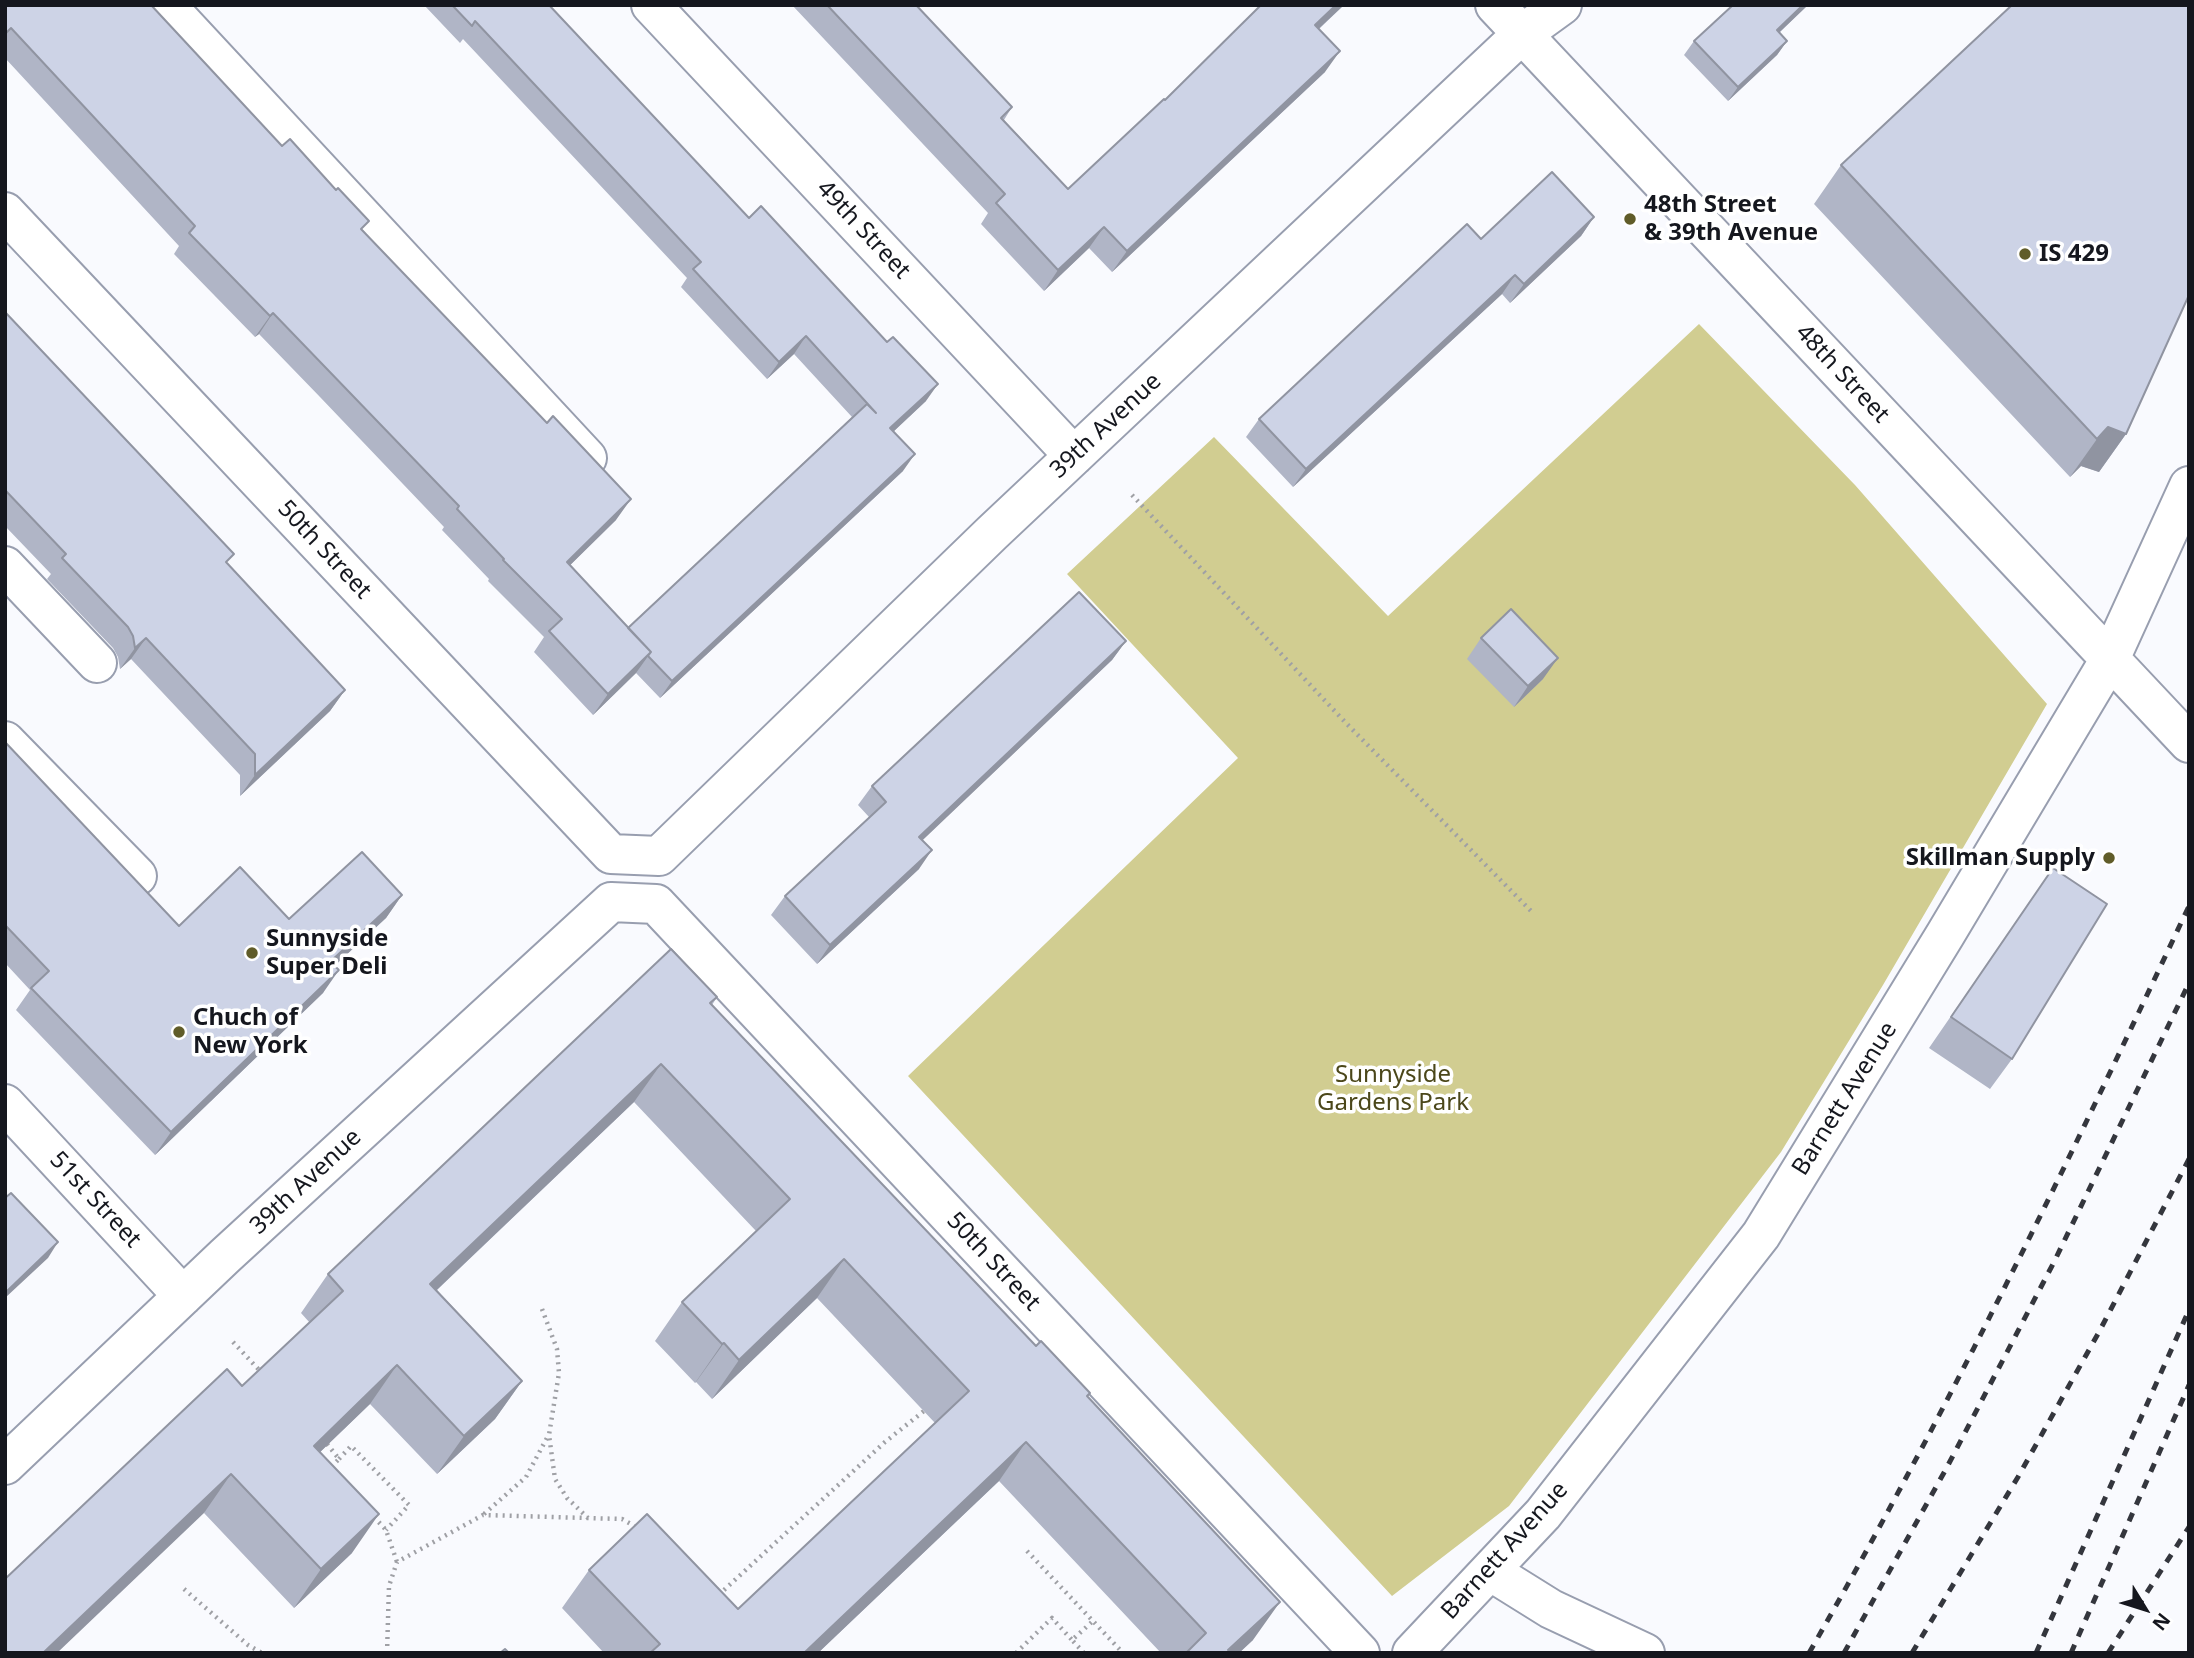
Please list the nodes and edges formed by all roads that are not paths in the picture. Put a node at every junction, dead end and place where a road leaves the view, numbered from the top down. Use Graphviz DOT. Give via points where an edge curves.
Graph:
graph roads {
  1 [pos="166,5"];
  2 [pos="651,5"];
  3 [pos="1495,5"];
  4 [pos="1562,5"];
  5 [pos="1522,34"];
  6 [pos="5,212"];
  7 [pos="1074,456"];
  8 [pos="596,467"];
  9 [pos="2189,486"];
  10 [pos="5,566"];
  11 [pos="2110,659"];
  12 [pos="97,663"];
  13 [pos="5,741"];
  14 [pos="2189,743"];
  15 [pos="659,856"];
  16 [pos="137,876"];
  17 [pos="611,902"];
  18 [pos="5,1104"];
  19 [pos="183,1296"];
  20 [pos="5,1465"];
  21 [pos="1490,1571"];
  22 [pos="1360,1653"];
  23 [pos="1412,1653"];
  24 [pos="1645,1653"];
  1 -- 8 [label="street"];
  2 -- 7 [label="street, 49th Street"];
  3 -- 5 [label="street, 48th Street"];
  4 -- 5 [label="street, 39th Avenue"];
  5 -- 7 [label="street, 39th Avenue"];
  5 -- 11 [label="street, 48th Street"];
  6 -- 15 [label="street, 50th Street" via="611,854"];
  7 -- 15 [label="street, 39th Avenue"];
  9 -- 11 [label="street, Barnett Avenue"];
  10 -- 12 [label="street"];
  11 -- 14 [label="street, 48th Street"];
  11 -- 21 [label="street, Barnett Avenue" via="1761,1235 1543,1514"];
  13 -- 16 [label="street"];
  17 -- 19 [label="street, 39th Avenue"];
  17 -- 22 [label="street, 50th Street" via="656,904"];
  18 -- 19 [label="street, 51st Street"];
  19 -- 20 [label="street, 39th Avenue"];
  21 -- 23 [label="street, Barnett Avenue"];
  21 -- 24 [label="street" via="1551,1609"];
}
